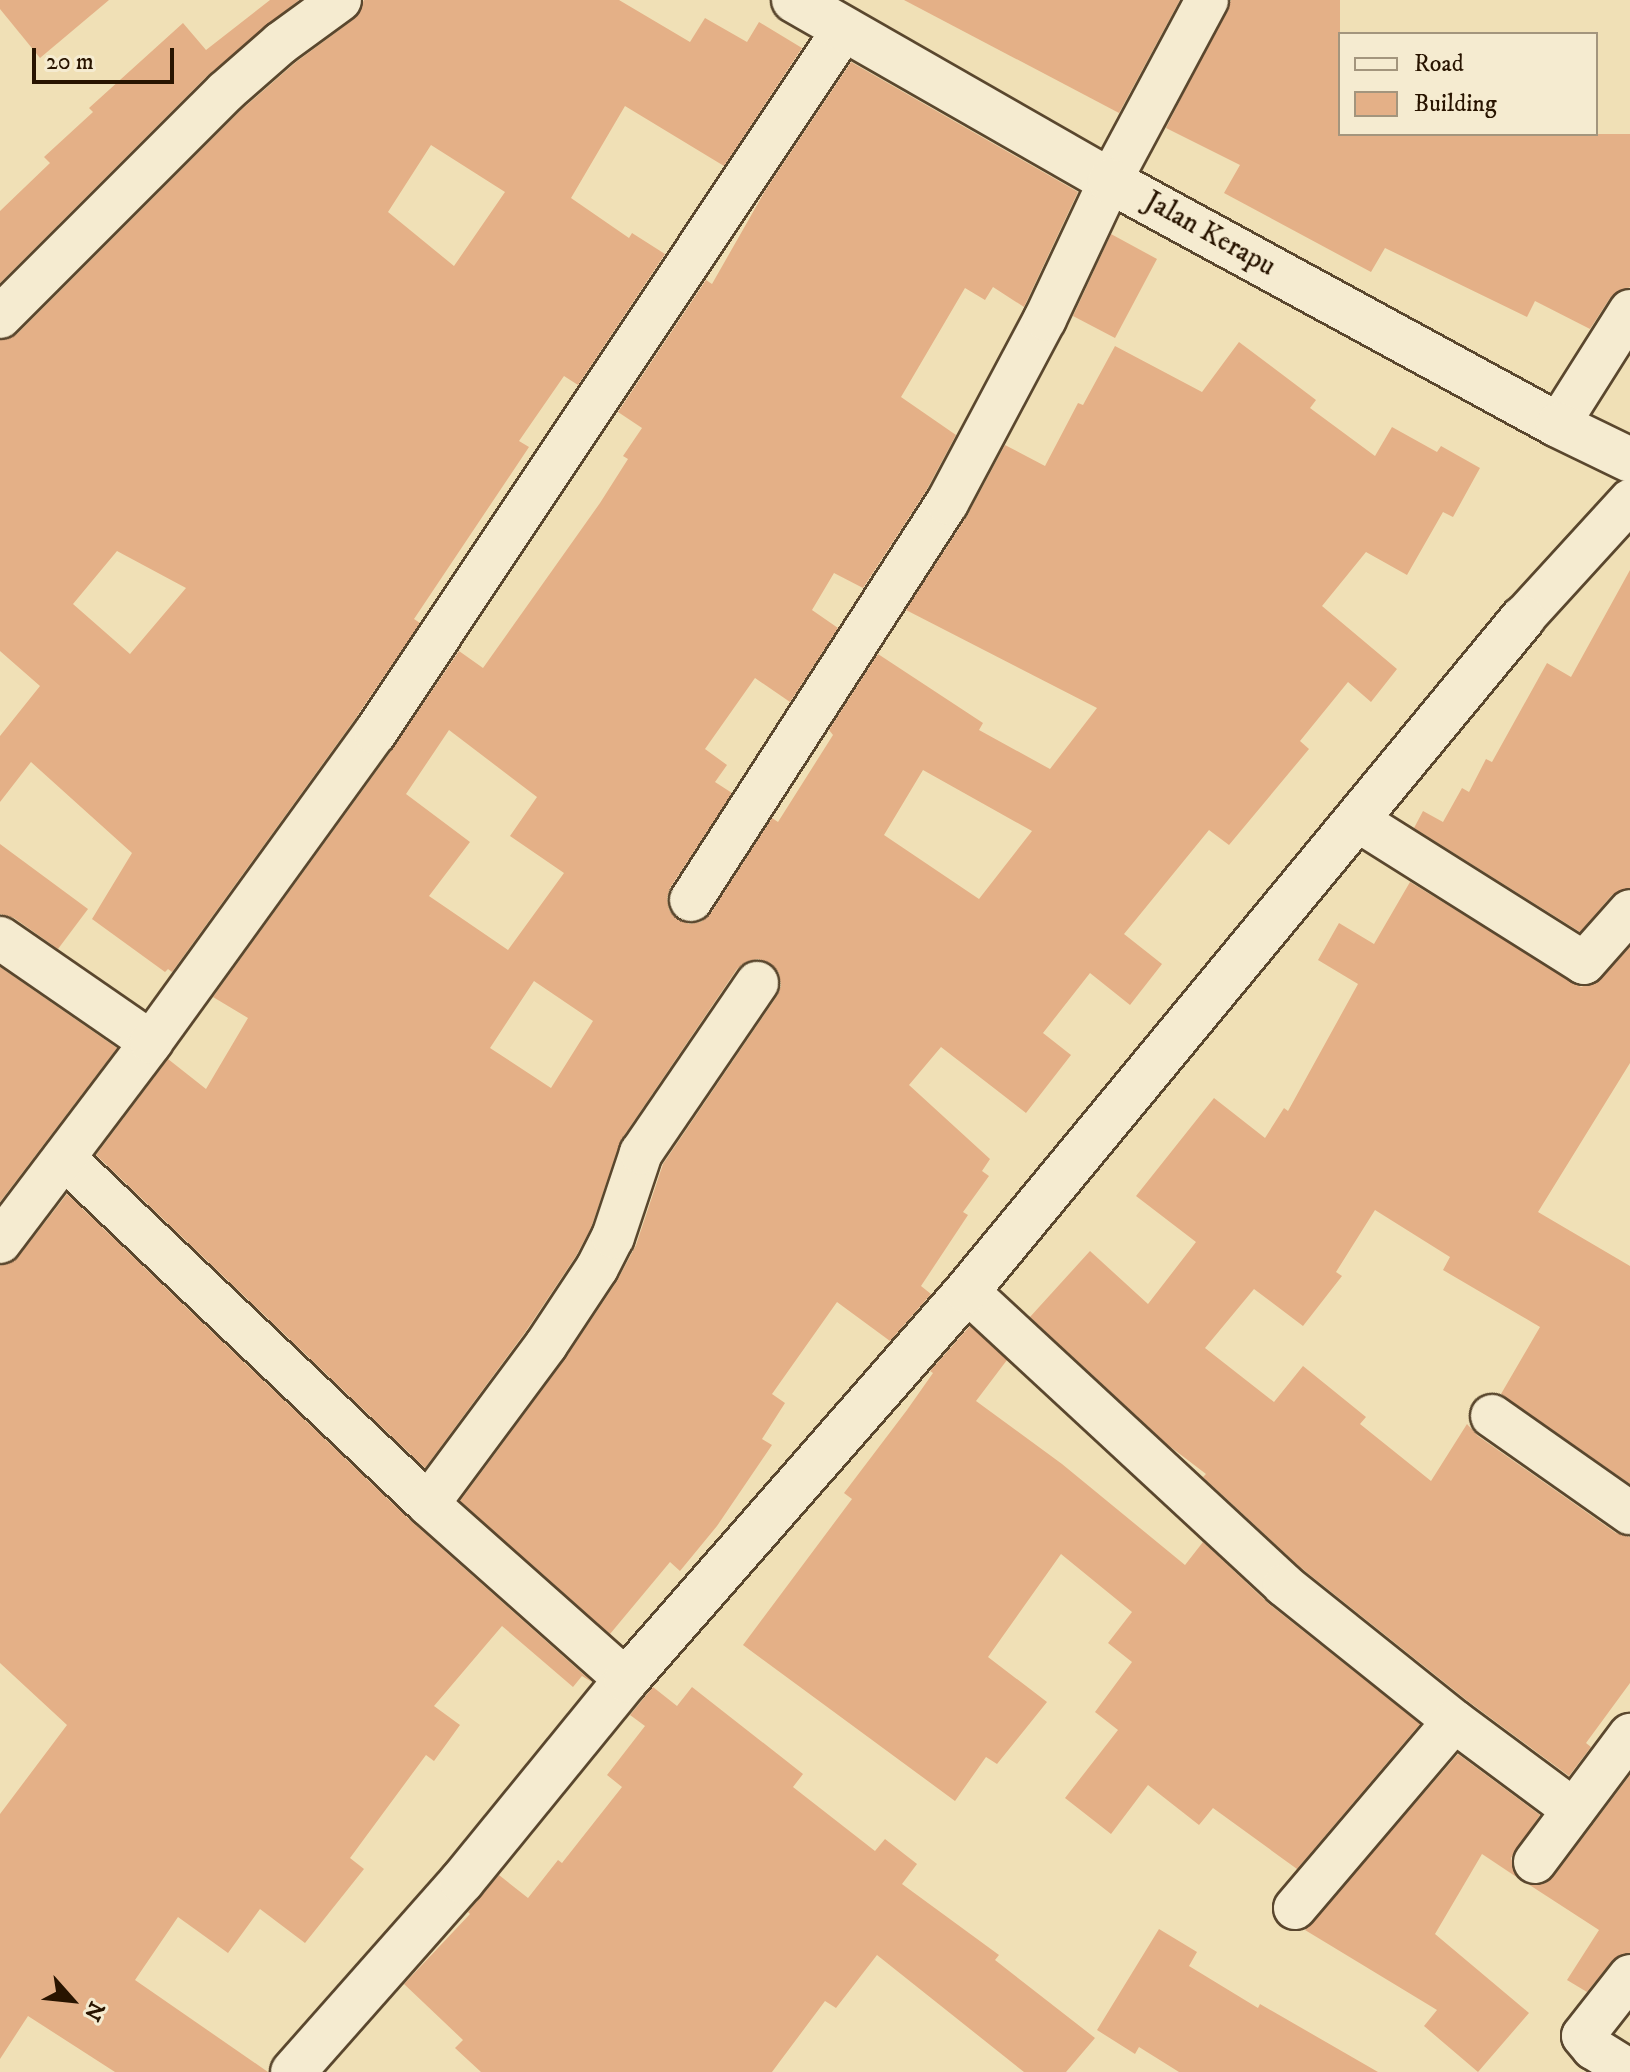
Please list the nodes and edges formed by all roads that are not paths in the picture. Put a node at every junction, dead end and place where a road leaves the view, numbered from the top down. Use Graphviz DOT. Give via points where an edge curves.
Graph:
graph roads {
  1 [pos="340,0"];
  2 [pos="794,0"];
  3 [pos="1207,0"];
  4 [pos="844,29"];
  5 [pos="1110,181"];
  6 [pos="1630,311"];
  7 [pos="0,317"];
  8 [pos="1558,425"];
  9 [pos="1630,460"];
  10 [pos="1630,501"];
  11 [pos="1523,618"];
  12 [pos="1357,820"];
  13 [pos="691,900"];
  14 [pos="1630,911"];
  15 [pos="0,938"];
  16 [pos="757,983"];
  17 [pos="151,1042"];
  18 [pos="64,1158"];
  19 [pos="0,1242"];
  20 [pos="967,1291"];
  21 [pos="1492,1416"];
  22 [pos="428,1504"];
  23 [pos="1630,1513"];
  24 [pos="626,1680"];
  25 [pos="1454,1721"];
  26 [pos="1630,1735"];
  27 [pos="1574,1810"];
  28 [pos="1535,1862"];
  29 [pos="1295,1908"];
  30 [pos="1630,1976"];
  31 [pos="1630,2071"];
  32 [pos="293,2072"];
  1 -- 7 [label="street" via="225,92"];
  2 -- 4 [label="street, Jalan Kerapu"];
  3 -- 5 [label="street"];
  4 -- 5 [label="street, Jalan Kerapu"];
  4 -- 17 [label="street" via="375,733"];
  5 -- 8 [label="street, Jalan Kerapu"];
  5 -- 13 [label="street" via="1045,319 947,503"];
  6 -- 8 [label="street"];
  8 -- 9 [label="street, Jalan Kerapu"];
  10 -- 11 [label="street"];
  11 -- 12 [label="street"];
  12 -- 14 [label="street" via="1584,963"];
  12 -- 20 [label="street"];
  15 -- 17 [label="street"];
  16 -- 22 [label="street" via="641,1153 597,1268"];
  17 -- 18 [label="street"];
  18 -- 19 [label="street"];
  18 -- 22 [label="street"];
  20 -- 24 [label="street"];
  20 -- 25 [label="street" via="1284,1585"];
  21 -- 23 [label="street"];
  22 -- 24 [label="street"];
  24 -- 32 [label="street" via="462,1881"];
  25 -- 27 [label="street"];
  25 -- 29 [label="street"];
  26 -- 27 [label="street"];
  27 -- 28 [label="street"];
  30 -- 31 [label="street" via="1583,2036"];
}
